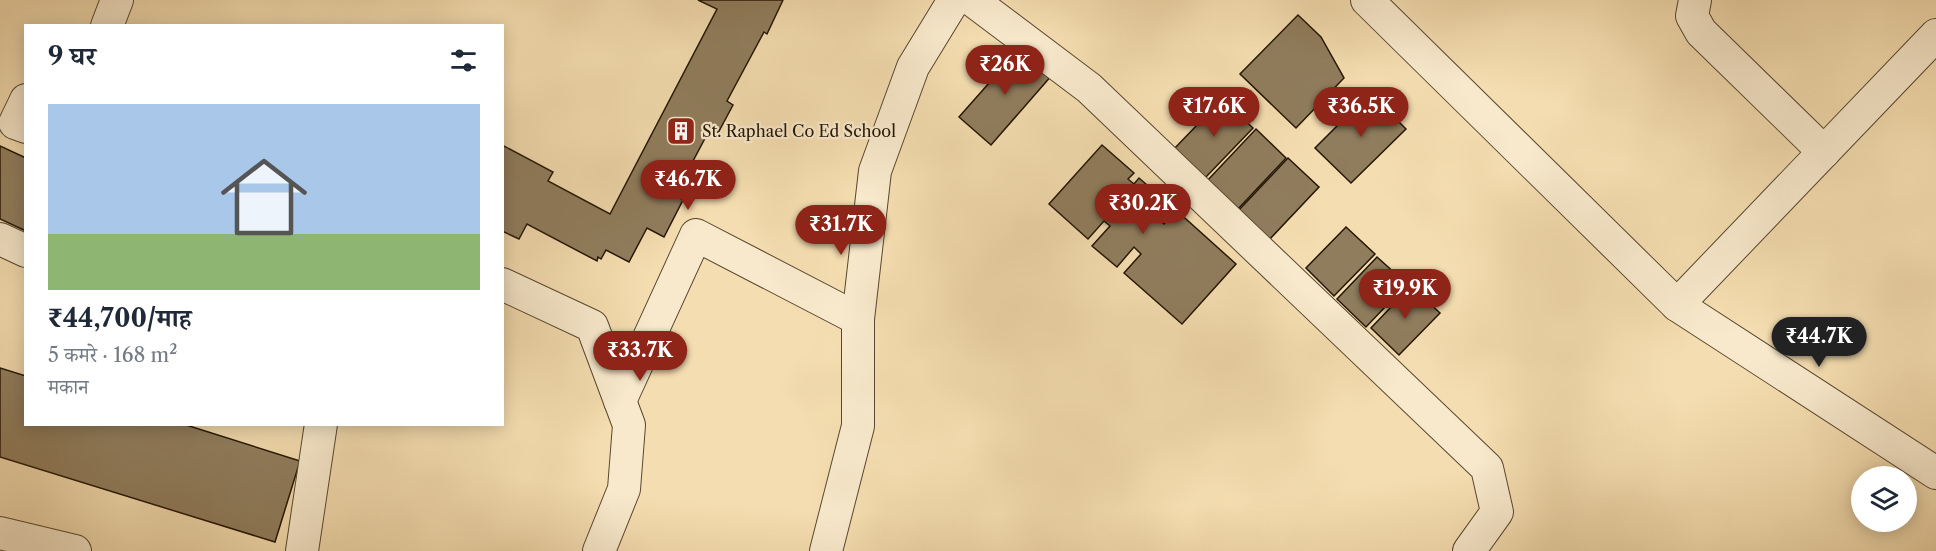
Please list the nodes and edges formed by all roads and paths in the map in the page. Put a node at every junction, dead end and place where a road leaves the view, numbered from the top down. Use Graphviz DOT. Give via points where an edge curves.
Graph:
graph roads {
  1 [pos="117,0"];
  2 [pos="954,0"];
  3 [pos="972,0"];
  4 [pos="1367,0"];
  5 [pos="1695,0"];
  6 [pos="108,24"];
  7 [pos="1936,35"];
  8 [pos="24,104"];
  9 [pos="24,126"];
  10 [pos="1824,152"];
  11 [pos="0,239"];
  12 [pos="24,250"];
  13 [pos="504,285"];
  14 [pos="1677,305"];
  15 [pos="858,319"];
  16 [pos="620,400"];
  17 [pos="321,426"];
  18 [pos="1936,473"];
  19 [pos="0,533"];
  20 [pos="75,551"];
  21 [pos="302,551"];
  22 [pos="599,551"];
  23 [pos="826,551"];
  24 [pos="1469,551"];
  1 -- 6 [label="street"];
  2 -- 15 [label="street" via="914,67 875,171"];
  3 -- 24 [label="street" via="1089,88 1487,468 1497,512"];
  4 -- 14 [label="street"];
  5 -- 10 [label="street" via="1692,16 1701,32"];
  7 -- 10 [label="street"];
  8 -- 9 [label="street" via="15,123"];
  10 -- 14 [label="street"];
  11 -- 12 [label="street"];
  13 -- 16 [label="street" via="592,326"];
  14 -- 18 [label="street"];
  15 -- 16 [label="street" via="696,235"];
  15 -- 23 [label="street" via="858,426"];
  16 -- 22 [label="street" via="629,425 624,489"];
  17 -- 21 [label="street"];
  19 -- 20 [label="street"];
}
